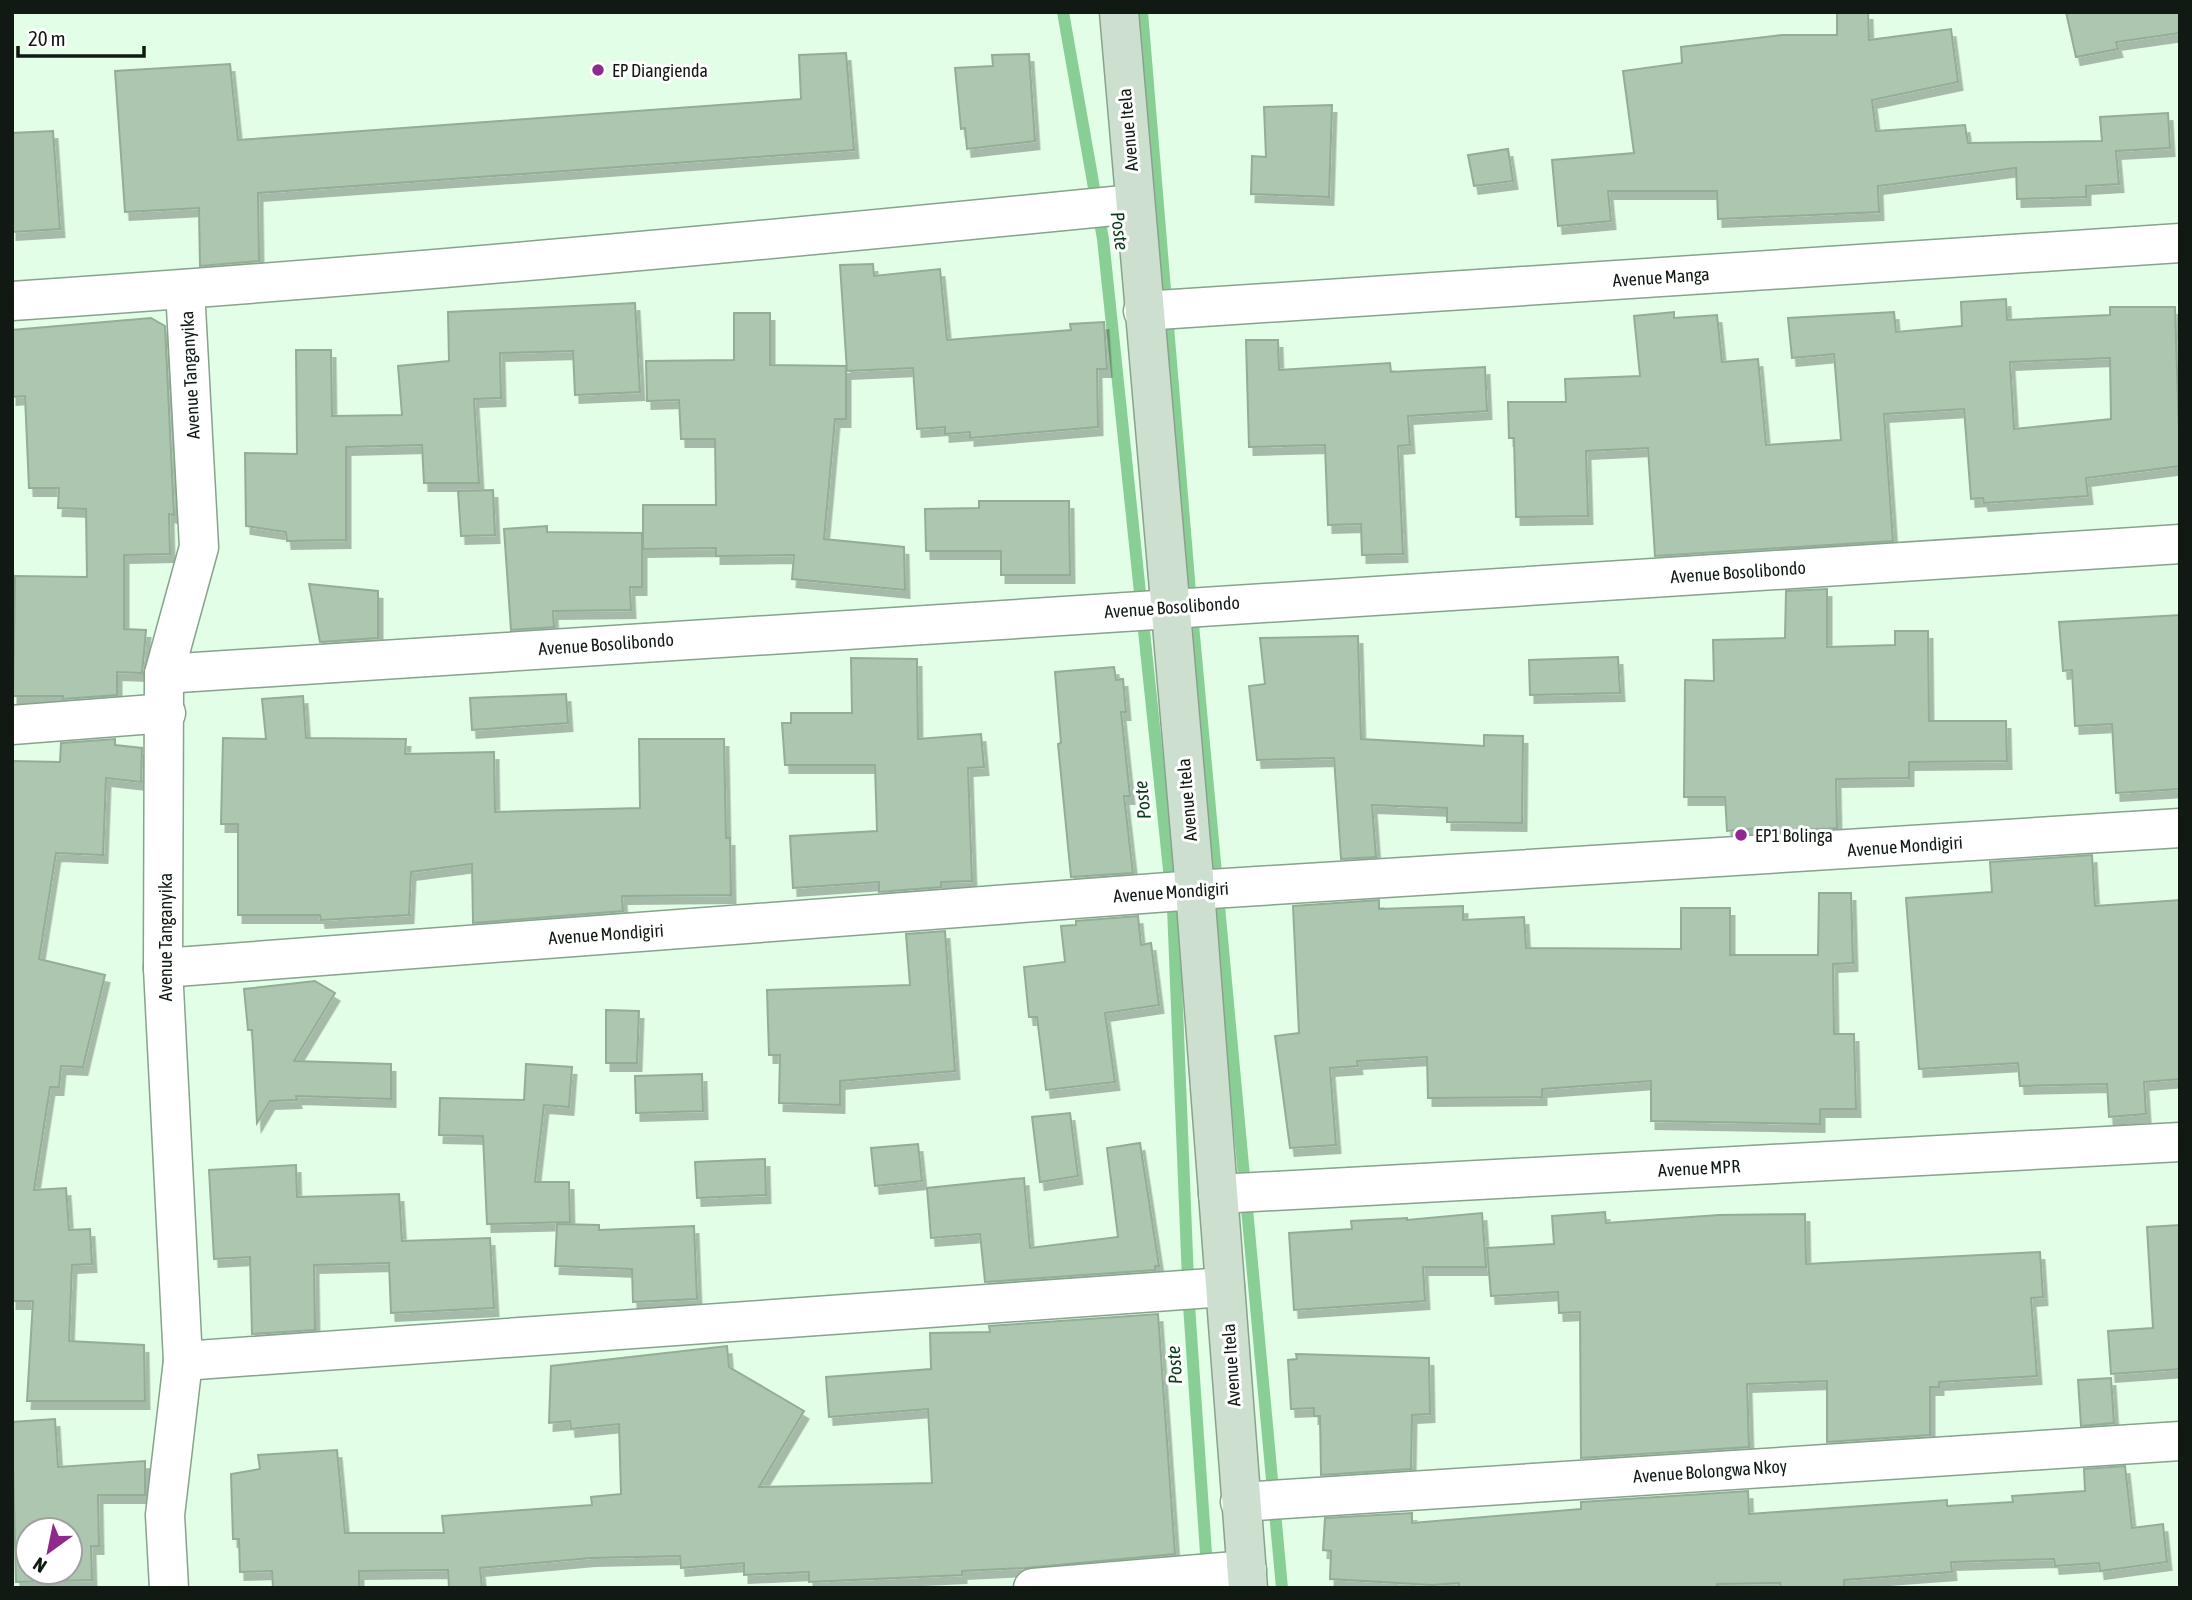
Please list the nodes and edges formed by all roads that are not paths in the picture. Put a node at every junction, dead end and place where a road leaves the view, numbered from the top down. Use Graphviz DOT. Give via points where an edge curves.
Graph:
graph roads {
  1 [pos="1119,12"];
  2 [pos="1134,204"];
  3 [pos="2180,243"];
  4 [pos="186,289"];
  5 [pos="12,300"];
  6 [pos="1143,311"];
  7 [pos="2180,544"];
  8 [pos="1170,607"];
  9 [pos="164,674"];
  10 [pos="166,713"];
  11 [pos="12,725"];
  12 [pos="2180,828"];
  13 [pos="1195,890"];
  14 [pos="163,968"];
  15 [pos="2180,1142"];
  16 [pos="1218,1194"];
  17 [pos="1226,1287"];
  18 [pos="183,1361"];
  19 [pos="2180,1441"];
  20 [pos="1240,1502"];
  21 [pos="1247,1579"];
  22 [pos="169,1588"];
  23 [pos="1033,1588"];
  1 -- 2 [label="street, Avenue Itela"];
  2 -- 4 [label="street" via="751,242"];
  2 -- 6 [label="street, Avenue Itela"];
  3 -- 6 [label="street, Avenue Manga"];
  4 -- 5 [label="street"];
  4 -- 9 [label="street, Avenue Tanganyika" via="199,547"];
  6 -- 8 [label="street, Avenue Itela"];
  7 -- 8 [label="street, Avenue Bosolibondo"];
  8 -- 9 [label="street, Avenue Bosolibondo"];
  8 -- 13 [label="street, Avenue Itela"];
  9 -- 10 [label="street, Avenue Tanganyika"];
  10 -- 11 [label="street"];
  10 -- 14 [label="street, Avenue Tanganyika"];
  12 -- 13 [label="street, Avenue Mondigiri"];
  13 -- 14 [label="street, Avenue Mondigiri"];
  13 -- 16 [label="street, Avenue Itela"];
  14 -- 18 [label="street, Avenue Tanganyika"];
  15 -- 16 [label="street, Avenue MPR"];
  16 -- 17 [label="street, Avenue Itela"];
  17 -- 18 [label="street"];
  17 -- 20 [label="street, Avenue Itela"];
  18 -- 22 [label="street, Avenue Tanganyika" via="165,1516"];
  19 -- 20 [label="street, Avenue Bolongwa Nkoy"];
  20 -- 21 [label="street, Avenue Itela"];
  21 -- 23 [label="street"];
}
